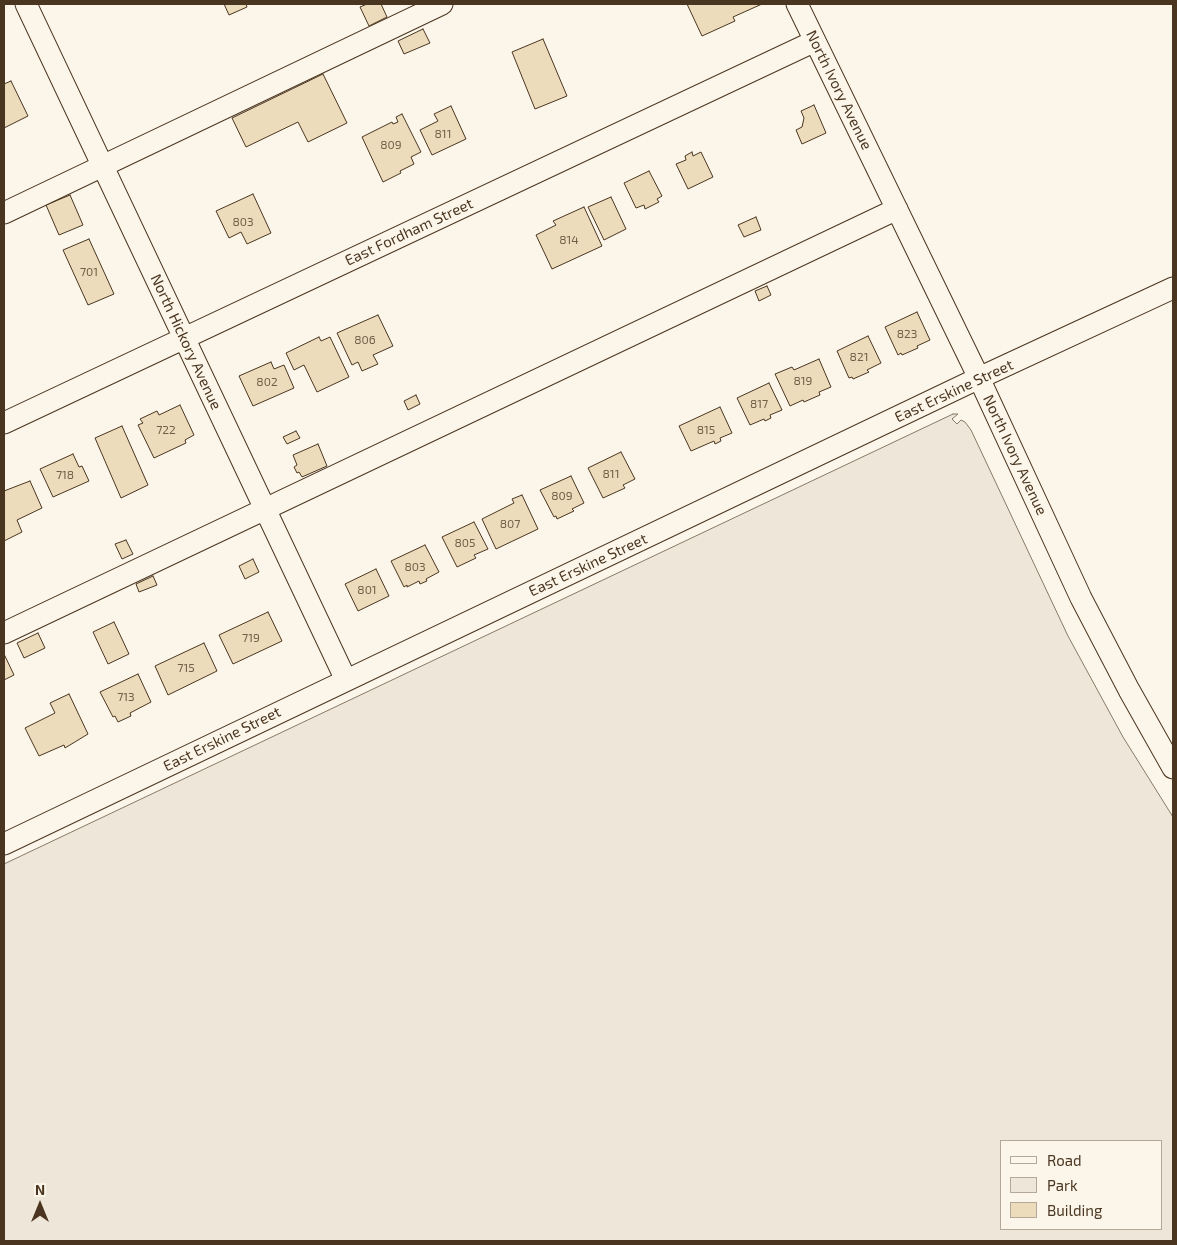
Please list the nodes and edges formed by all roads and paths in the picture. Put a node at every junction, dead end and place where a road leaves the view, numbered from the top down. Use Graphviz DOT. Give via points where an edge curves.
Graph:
graph roads {
  1 [pos="26,4"];
  2 [pos="442,4"];
  3 [pos="798,4"];
  4 [pos="815,41"];
  5 [pos="102,165"];
  6 [pos="897,209"];
  7 [pos="4,213"];
  8 [pos="1173,288"];
  9 [pos="184,338"];
  10 [pos="979,378"];
  11 [pos="4,423"];
  12 [pos="265,508"];
  13 [pos="4,633"];
  14 [pos="346,680"];
  15 [pos="1173,768"];
  16 [pos="4,844"];
  1 -- 5 [label="street, North Hickory Avenue"];
  2 -- 5 [label="street"];
  3 -- 4 [label="street, North Ivory Avenue"];
  4 -- 6 [label="street, North Ivory Avenue"];
  4 -- 9 [label="street, East Fordham Street"];
  5 -- 7 [label="street"];
  5 -- 9 [label="street, North Hickory Avenue"];
  6 -- 10 [label="street, North Ivory Avenue"];
  6 -- 12 [label="street"];
  8 -- 10 [label="street, East Erskine Street"];
  9 -- 11 [label="street, East Fordham Street"];
  9 -- 12 [label="street, North Hickory Avenue"];
  10 -- 14 [label="street, East Erskine Street"];
  10 -- 15 [label="street, North Ivory Avenue" via="1082,598"];
  12 -- 13 [label="street"];
  12 -- 14 [label="street, North Hickory Avenue"];
  14 -- 16 [label="street, East Erskine Street"];
}
